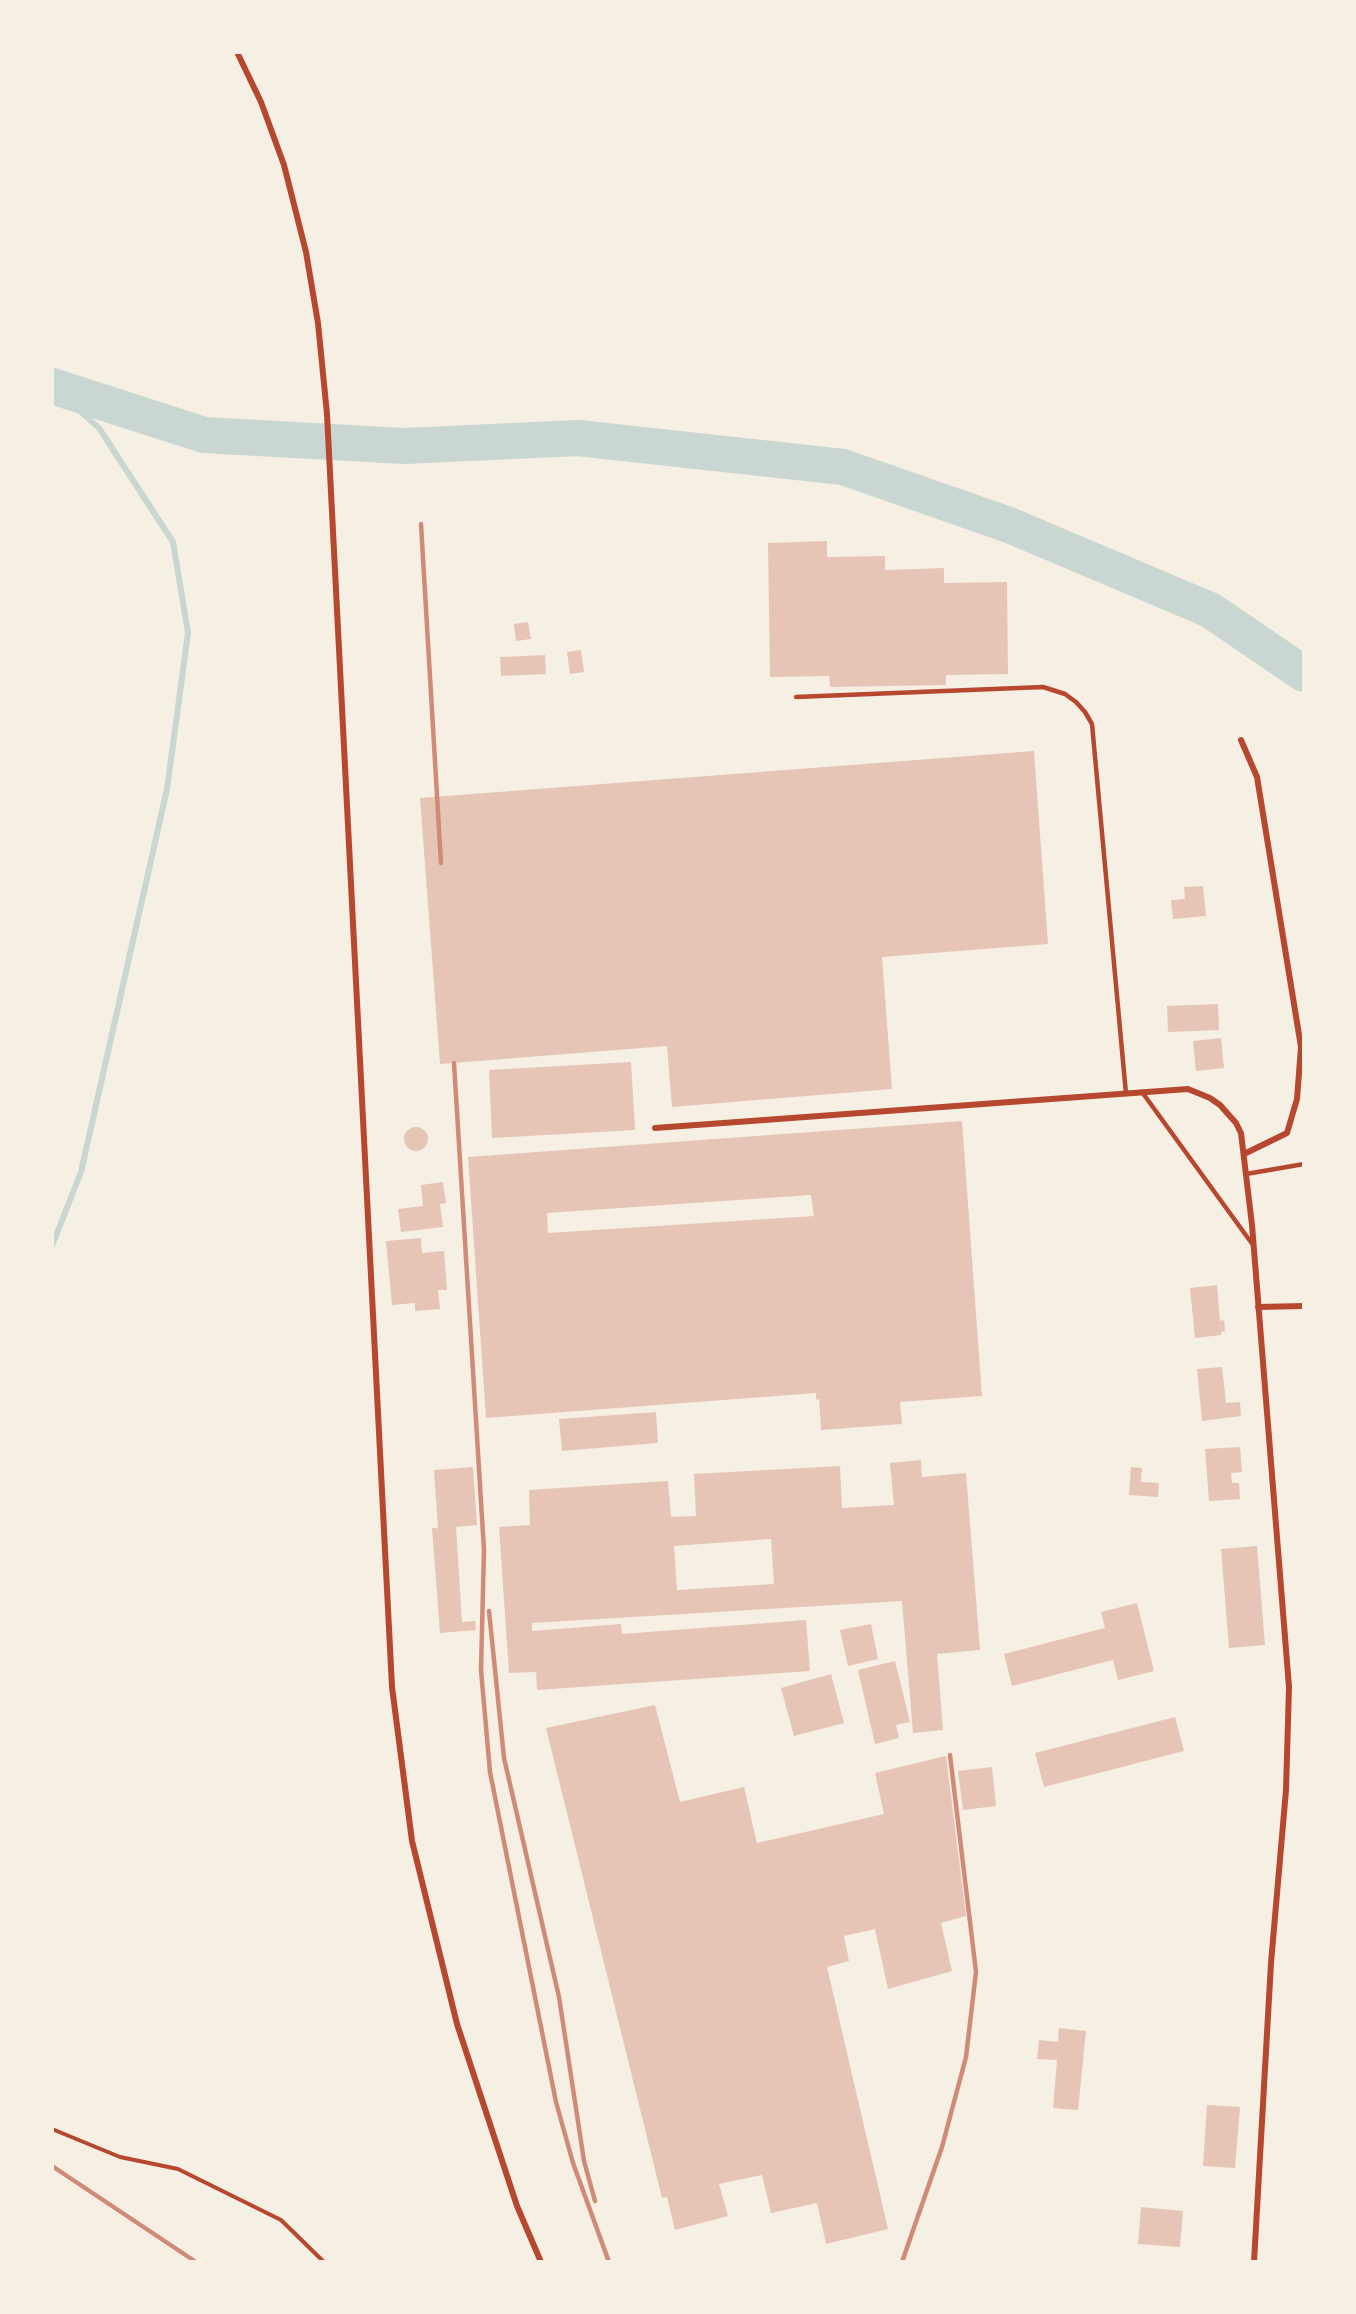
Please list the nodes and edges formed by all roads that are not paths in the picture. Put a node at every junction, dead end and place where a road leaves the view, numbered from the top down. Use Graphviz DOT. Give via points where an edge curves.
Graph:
graph roads {
  1 [pos="237,52"];
  2 [pos="796,697"];
  3 [pos="1241,740"];
  4 [pos="1142,1092"];
  5 [pos="1126,1094"];
  6 [pos="655,1128"];
  7 [pos="1244,1154"];
  8 [pos="1304,1164"];
  9 [pos="1246,1174"];
  10 [pos="1253,1246"];
  11 [pos="1304,1306"];
  12 [pos="1258,1307"];
  13 [pos="541,2262"];
  14 [pos="1254,2262"];
  1 -- 13 [label="street" via="284,165 306,252 327,414 392,1687 412,1841 457,2024 517,2206"];
  2 -- 5 [label="lane" via="1043,687 1065,694 1085,712 1092,724"];
  3 -- 7 [label="street" via="1257,777 1301,1047 1297,1099 1287,1133"];
  4 -- 5 [label="street"];
  4 -- 7 [label="street" via="1188,1089 1210,1098 1236,1123"];
  4 -- 10 [label="lane"];
  5 -- 6 [label="street"];
  7 -- 9 [label="street"];
  8 -- 9 [label="lane"];
  9 -- 10 [label="street"];
  10 -- 12 [label="street"];
  11 -- 12 [label="street"];
  12 -- 14 [label="street" via="1289,1687 1286,1790 1271,1963"];
}
